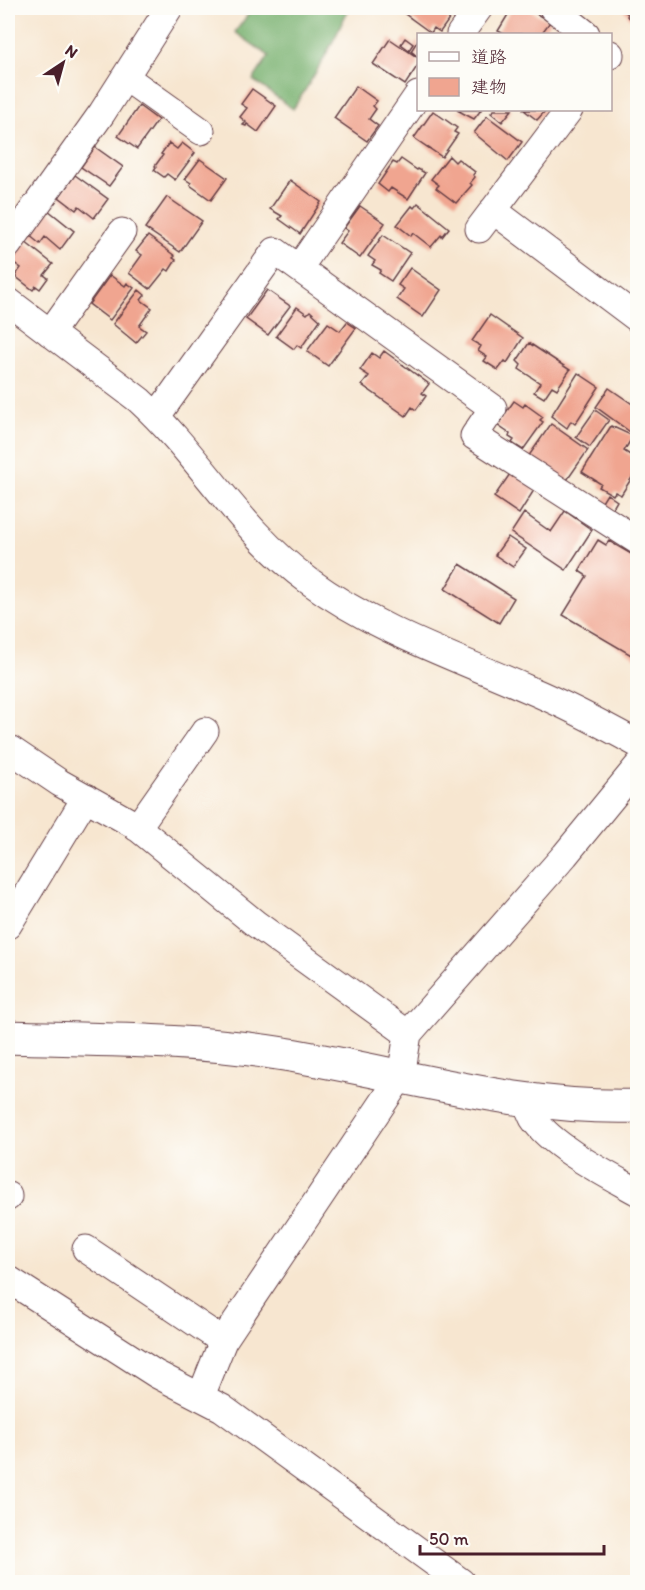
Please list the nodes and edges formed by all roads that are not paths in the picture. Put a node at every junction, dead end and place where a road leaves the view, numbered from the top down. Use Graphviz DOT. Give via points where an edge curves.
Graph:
graph roads {
  1 [pos="169,8"];
  2 [pos="479,8"];
  3 [pos="553,8"];
  4 [pos="461,33"];
  5 [pos="585,33"];
  6 [pos="125,77"];
  7 [pos="417,96"];
  8 [pos="568,111"];
  9 [pos="201,131"];
  10 [pos="122,232"];
  11 [pos="8,245"];
  12 [pos="299,268"];
  13 [pos="8,301"];
  14 [pos="638,319"];
  15 [pos="50,333"];
  16 [pos="157,416"];
  17 [pos="638,541"];
  18 [pos="205,730"];
  19 [pos="638,744"];
  20 [pos="8,748"];
  21 [pos="638,766"];
  22 [pos="86,797"];
  23 [pos="137,828"];
  24 [pos="8,925"];
  25 [pos="408,1034"];
  26 [pos="8,1037"];
  27 [pos="401,1076"];
  28 [pos="525,1100"];
  29 [pos="638,1106"];
  30 [pos="638,1192"];
  31 [pos="86,1249"];
  32 [pos="8,1279"];
  33 [pos="224,1341"];
  34 [pos="201,1396"];
  35 [pos="461,1582"];
  1 -- 6 [label="street"];
  2 -- 4 [label="street"];
  3 -- 5 [label="street"];
  6 -- 9 [label="street"];
  6 -- 11 [label="street"];
  7 -- 12 [label="street"];
  8 -- 14 [label="street" via="486,220"];
  10 -- 15 [label="street"];
  12 -- 16 [label="street" via="276,251"];
  12 -- 17 [label="street" via="493,408 474,436"];
  13 -- 15 [label="street"];
  15 -- 16 [label="street"];
  16 -- 19 [label="street" via="244,523 308,581 400,635 587,715"];
  18 -- 23 [label="street"];
  20 -- 22 [label="street"];
  21 -- 25 [label="street"];
  22 -- 23 [label="street"];
  22 -- 24 [label="street"];
  23 -- 25 [label="street" via="256,924"];
  25 -- 27 [label="street"];
  26 -- 27 [label="street" via="234,1047"];
  27 -- 28 [label="street"];
  27 -- 33 [label="street"];
  28 -- 29 [label="street" via="596,1107"];
  28 -- 30 [label="street" via="534,1119 549,1134"];
  31 -- 33 [label="street"];
  32 -- 34 [label="street" via="156,1374"];
  33 -- 34 [label="street"];
  34 -- 35 [label="street"];
}
